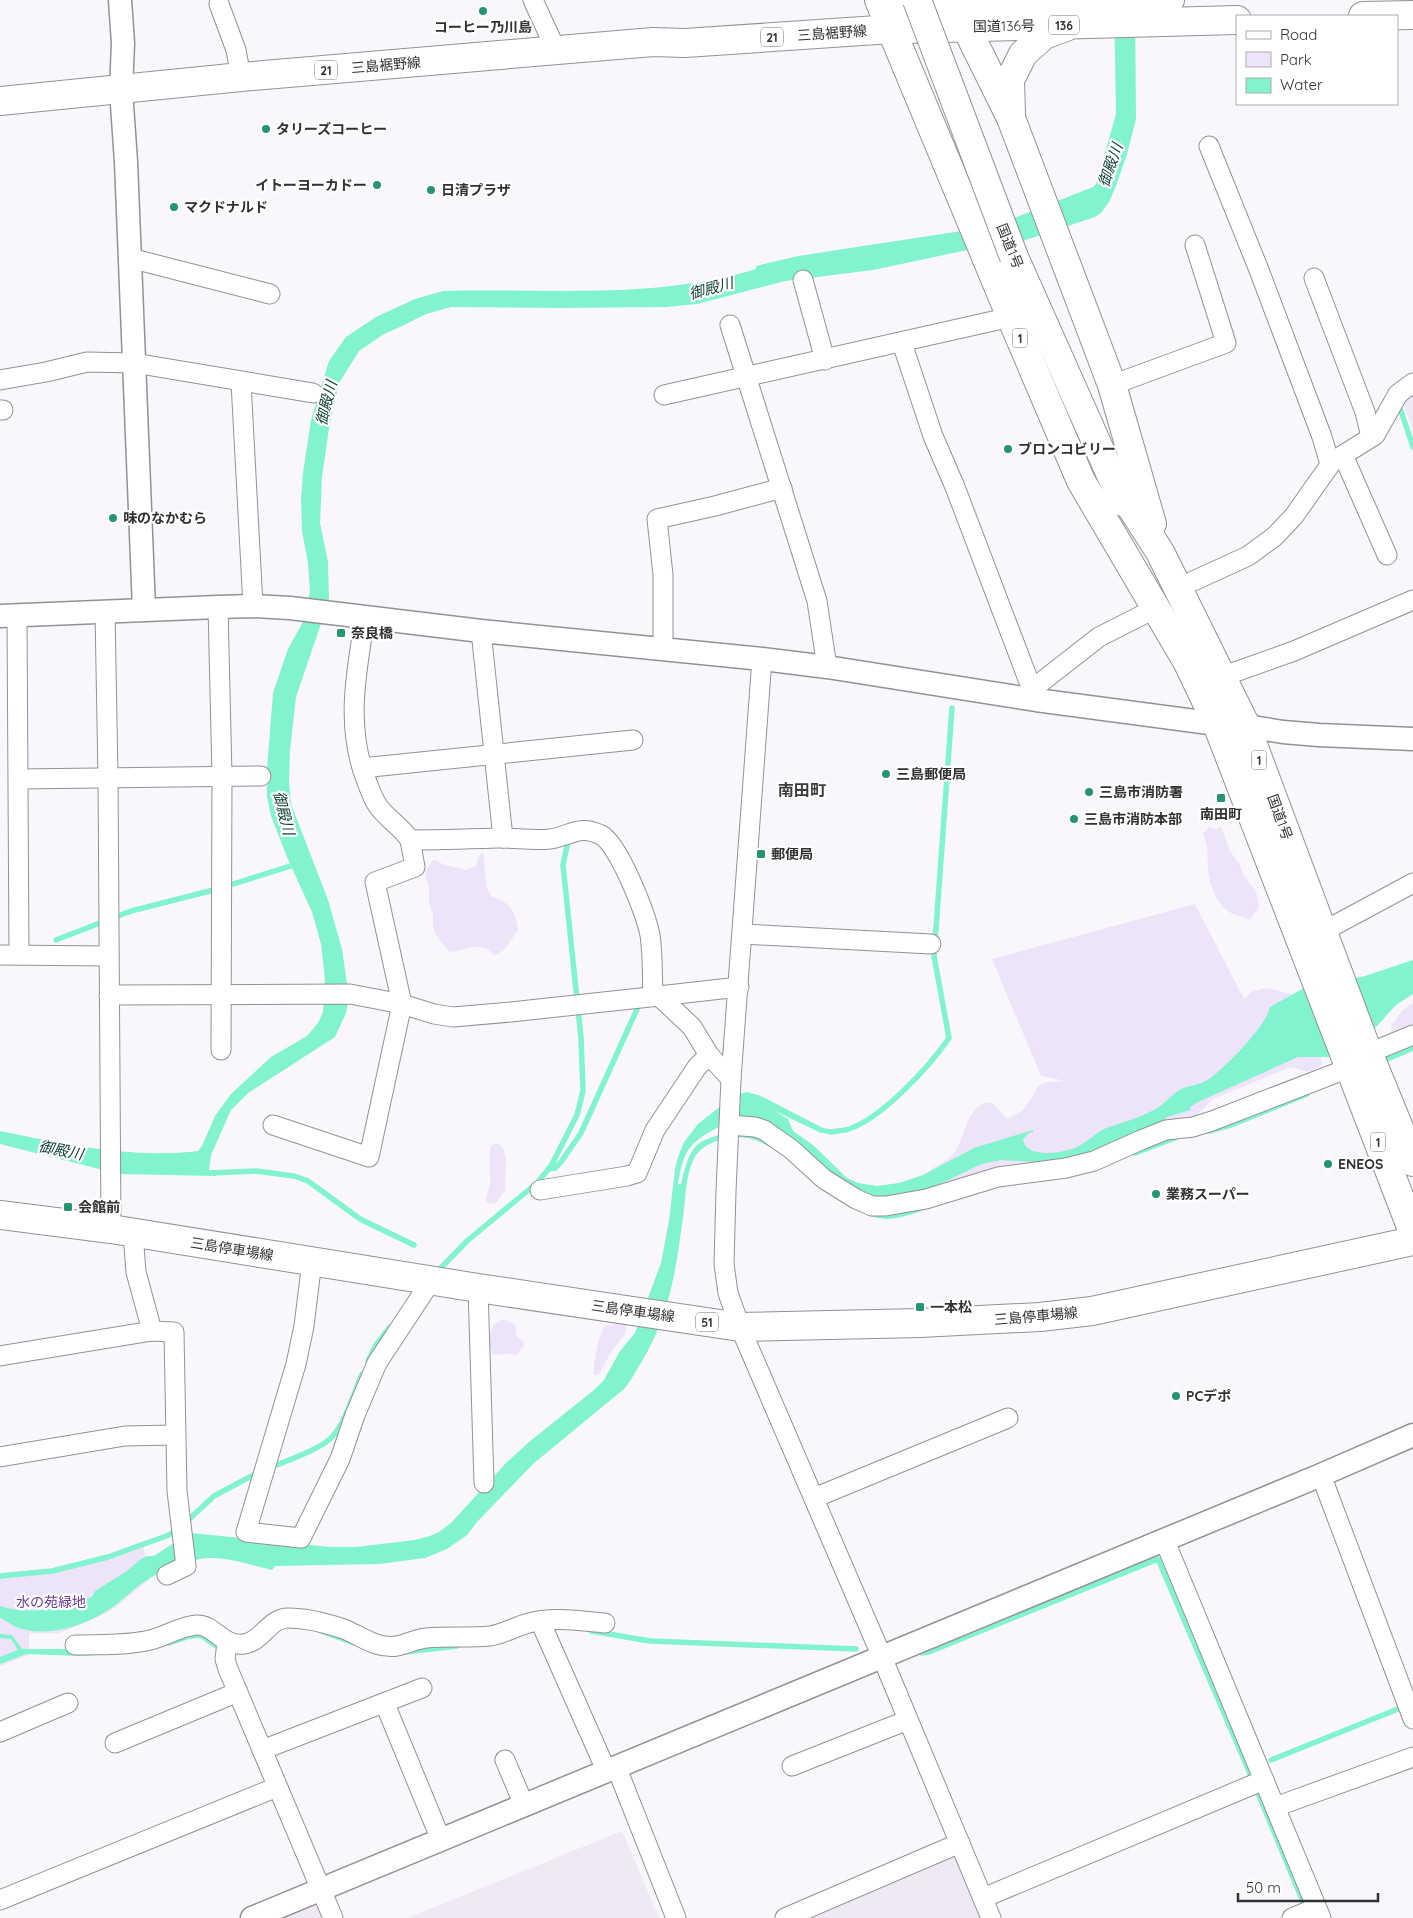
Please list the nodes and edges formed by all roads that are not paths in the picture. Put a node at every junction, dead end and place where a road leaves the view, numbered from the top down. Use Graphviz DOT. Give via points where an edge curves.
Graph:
graph roads {
  1 [pos="120,0"];
  2 [pos="533,0"];
  3 [pos="917,0"];
  4 [pos="1170,0"];
  5 [pos="223,1"];
  6 [pos="1000,10"];
  7 [pos="959,11"];
  8 [pos="885,14"];
  9 [pos="1398,15"];
  10 [pos="1413,15"];
  11 [pos="1236,20"];
  12 [pos="1072,25"];
  13 [pos="556,50"];
  14 [pos="241,77"];
  15 [pos="121,90"];
  16 [pos="0,101"];
  17 [pos="1012,118"];
  18 [pos="1209,146"];
  19 [pos="1195,245"];
  20 [pos="130,258"];
  21 [pos="1314,278"];
  22 [pos="803,280"];
  23 [pos="270,294"];
  24 [pos="1010,318"];
  25 [pos="730,325"];
  26 [pos="902,343"];
  27 [pos="825,360"];
  28 [pos="134,363"];
  29 [pos="746,377"];
  30 [pos="0,380"];
  31 [pos="242,382"];
  32 [pos="1413,383"];
  33 [pos="1112,384"];
  34 [pos="313,393"];
  35 [pos="664,396"];
  36 [pos="1371,437"];
  37 [pos="1336,460"];
  38 [pos="1117,486"];
  39 [pos="782,488"];
  40 [pos="1160,552"];
  41 [pos="1387,555"];
  42 [pos="1178,588"];
  43 [pos="1413,600"];
  44 [pos="253,606"];
  45 [pos="218,607"];
  46 [pos="1156,608"];
  47 [pos="144,609"];
  48 [pos="105,611"];
  49 [pos="8,616"];
  50 [pos="365,618"];
  51 [pos="481,631"];
  52 [pos="663,648"];
  53 [pos="762,659"];
  54 [pos="1188,663"];
  55 [pos="826,667"];
  56 [pos="1222,677"];
  57 [pos="1034,695"];
  58 [pos="1218,724"];
  59 [pos="1246,726"];
  60 [pos="1413,739"];
  61 [pos="633,740"];
  62 [pos="495,753"];
  63 [pos="362,768"];
  64 [pos="222,776"];
  65 [pos="261,776"];
  66 [pos="108,777"];
  67 [pos="19,779"];
  68 [pos="503,838"];
  69 [pos="410,840"];
  70 [pos="1413,883"];
  71 [pos="1322,932"];
  72 [pos="743,934"];
  73 [pos="931,944"];
  74 [pos="0,955"];
  75 [pos="19,955"];
  76 [pos="109,956"];
  77 [pos="1329,980"];
  78 [pos="739,987"];
  79 [pos="221,994"];
  80 [pos="109,995"];
  81 [pos="656,996"];
  82 [pos="402,1004"];
  83 [pos="1413,1035"];
  84 [pos="221,1050"];
  85 [pos="1356,1054"];
  86 [pos="709,1055"];
  87 [pos="731,1085"];
  88 [pos="730,1124"];
  89 [pos="273,1125"];
  90 [pos="1413,1162"];
  91 [pos="540,1190"];
  92 [pos="0,1215"];
  93 [pos="122,1231"];
  94 [pos="1413,1232"];
  95 [pos="1413,1241"];
  96 [pos="312,1262"];
  97 [pos="431,1281"];
  98 [pos="478,1288"];
  99 [pos="740,1327"];
  100 [pos="152,1331"];
  101 [pos="0,1356"];
  102 [pos="1008,1418"];
  103 [pos="1413,1434"];
  104 [pos="175,1435"];
  105 [pos="0,1456"];
  106 [pos="1321,1475"];
  107 [pos="484,1482"];
  108 [pos="814,1498"];
  109 [pos="1164,1539"];
  110 [pos="167,1575"];
  111 [pos="540,1621"];
  112 [pos="605,1623"];
  113 [pos="227,1643"];
  114 [pos="75,1645"];
  115 [pos="882,1657"];
  116 [pos="422,1688"];
  117 [pos="238,1692"];
  118 [pos="68,1702"];
  119 [pos="385,1704"];
  120 [pos="1413,1719"];
  121 [pos="908,1720"];
  122 [pos="0,1732"];
  123 [pos="115,1743"];
  124 [pos="262,1750"];
  125 [pos="1413,1757"];
  126 [pos="505,1760"];
  127 [pos="792,1766"];
  128 [pos="611,1768"];
  129 [pos="1264,1780"];
  130 [pos="277,1787"];
  131 [pos="524,1805"];
  132 [pos="1274,1807"];
  133 [pos="441,1840"];
  134 [pos="960,1843"];
  135 [pos="320,1889"];
  136 [pos="983,1898"];
  137 [pos="0,1900"];
  138 [pos="1319,1913"];
  139 [pos="252,1918"];
  140 [pos="333,1918"];
  141 [pos="676,1918"];
  142 [pos="785,1918"];
  143 [pos="991,1918"];
  144 [pos="1292,1918"];
  1 -- 15 [label="street" via="123,43"];
  2 -- 13 [label="street"];
  3 -- 38 [label="main road, 国道1号 / 1, bridge" via="1014,257"];
  4 -- 6 [label="main road, 国道136号 / 136"];
  5 -- 14 [label="street"];
  6 -- 7 [label="main road, 国道136号 / 136"];
  6 -- 12 [label="main road, 国道136号 / 136"];
  7 -- 8 [label="main road, 国道136号 / 136"];
  7 -- 17 [label="main road, 1"];
  8 -- 13 [label="main road, 三島裾野線 / 21" via="685,43 652,42"];
  8 -- 24 [label="main road, 1"];
  9 -- 10 [label="main road"];
  11 -- 12 [label="main road, 国道136号 / 136"];
  12 -- 17 [label="main road, 1" via="1044,35 1023,54 1010,80"];
  13 -- 14 [label="main road, 三島裾野線 / 21"];
  14 -- 15 [label="main road, 三島裾野線 / 21"];
  15 -- 16 [label="main road, 三島裾野線 / 21"];
  15 -- 20 [label="street"];
  17 -- 33 [label="main road, 1"];
  18 -- 37 [label="street" via="1322,436"];
  19 -- 33 [label="street" via="1226,343"];
  20 -- 23 [label="street"];
  20 -- 28 [label="street"];
  21 -- 36 [label="street" via="1366,412"];
  22 -- 27 [label="street"];
  24 -- 26 [label="street"];
  24 -- 46 [label="main road, 1" via="1081,481"];
  25 -- 29 [label="street"];
  26 -- 27 [label="street"];
  26 -- 57 [label="street" via="933,436"];
  27 -- 29 [label="street"];
  28 -- 30 [label="street" via="87,362"];
  28 -- 31 [label="street"];
  28 -- 47 [label="street"];
  29 -- 35 [label="street"];
  29 -- 39 [label="street"];
  31 -- 34 [label="street"];
  31 -- 44 [label="street"];
  32 -- 36 [label="street" via="1398,394"];
  33 -- 40 [label="main road, 1"];
  36 -- 37 [label="street"];
  37 -- 41 [label="street"];
  37 -- 42 [label="street" via="1274,537 1248,556"];
  38 -- 40 [label="main road, 国道1号 / 1"];
  38 -- 54 [label="main road, 国道1号 / 1"];
  39 -- 52 [label="street" via="656,519 663,576"];
  39 -- 55 [label="street" via="817,601"];
  40 -- 42 [label="main road, 国道1号 / 1"];
  42 -- 56 [label="main road, 国道1号 / 1"];
  43 -- 56 [label="street" via="1294,651"];
  44 -- 45 [label="street"];
  44 -- 50 [label="street"];
  45 -- 47 [label="street"];
  45 -- 64 [label="street"];
  46 -- 54 [label="main road, 1"];
  46 -- 57 [label="street" via="1099,637"];
  47 -- 48 [label="street"];
  48 -- 49 [label="street"];
  48 -- 66 [label="street"];
  49 -- 67 [label="street"];
  50 -- 51 [label="street"];
  50 -- 63 [label="street" via="354,699 354,727"];
  51 -- 52 [label="street"];
  51 -- 62 [label="street"];
  52 -- 53 [label="street"];
  53 -- 55 [label="street"];
  53 -- 72 [label="street"];
  54 -- 58 [label="main road, 1"];
  55 -- 57 [label="street"];
  56 -- 59 [label="main road, 国道1号 / 1"];
  57 -- 58 [label="street"];
  58 -- 59 [label="street"];
  58 -- 77 [label="main road, 1"];
  59 -- 60 [label="street" via="1292,733"];
  59 -- 71 [label="main road, 国道1号 / 1"];
  61 -- 62 [label="street"];
  62 -- 63 [label="street"];
  62 -- 68 [label="street"];
  63 -- 69 [label="street" via="379,807"];
  64 -- 65 [label="street"];
  64 -- 66 [label="street"];
  64 -- 79 [label="street"];
  66 -- 67 [label="street"];
  66 -- 76 [label="street"];
  67 -- 75 [label="street"];
  68 -- 69 [label="street"];
  68 -- 81 [label="street" via="543,840 582,829 606,838 635,890 650,935"];
  69 -- 82 [label="street" via="416,867 376,882"];
  70 -- 71 [label="street"];
  71 -- 77 [label="main road, 国道1号 / 1"];
  72 -- 73 [label="street"];
  72 -- 78 [label="street"];
  74 -- 75 [label="street"];
  75 -- 76 [label="street"];
  76 -- 80 [label="street"];
  77 -- 85 [label="main road, 国道1号 / 1"];
  78 -- 81 [label="street"];
  78 -- 87 [label="street"];
  79 -- 80 [label="street"];
  79 -- 82 [label="street" via="350,994"];
  79 -- 84 [label="street"];
  80 -- 93 [label="street"];
  81 -- 82 [label="street" via="453,1017"];
  81 -- 86 [label="street" via="692,1028"];
  82 -- 89 [label="street" via="369,1157"];
  83 -- 85 [label="street"];
  85 -- 88 [label="street" via="1212,1121 1166,1130 1094,1161 998,1177 886,1206 872,1206 856,1199 824,1179 764,1130"];
  85 -- 90 [label="main road, 国道1号 / 1"];
  85 -- 94 [label="main road, 国道1号 / 1"];
  86 -- 87 [label="street"];
  86 -- 91 [label="street" via="686,1082 655,1130 637,1172"];
  87 -- 88 [label="street"];
  88 -- 99 [label="street" via="724,1264 728,1293"];
  92 -- 93 [label="main road, 三島停車場線 / 51"];
  93 -- 96 [label="main road, 三島停車場線 / 51"];
  93 -- 100 [label="street"];
  95 -- 99 [label="main road, 三島停車場線 / 51" via="1092,1312 920,1323"];
  96 -- 97 [label="main road, 三島停車場線 / 51"];
  96 -- 97 [label="street" via="296,1364 246,1532 301,1538 340,1459 377,1363"];
  97 -- 98 [label="main road, 三島停車場線 / 51"];
  98 -- 99 [label="main road, 三島停車場線 / 51"];
  98 -- 107 [label="street"];
  99 -- 108 [label="street"];
  100 -- 101 [label="street"];
  100 -- 104 [label="street" via="174,1332"];
  102 -- 108 [label="street"];
  103 -- 106 [label="street"];
  104 -- 105 [label="street" via="125,1436"];
  104 -- 110 [label="street" via="177,1491 186,1566"];
  106 -- 109 [label="street"];
  106 -- 120 [label="street"];
  108 -- 115 [label="street"];
  109 -- 115 [label="street"];
  109 -- 129 [label="street"];
  111 -- 112 [label="street"];
  111 -- 113 [label="street" via="491,1636 423,1638 397,1646 370,1642 316,1621 286,1618 278,1620 255,1641 238,1645"];
  111 -- 128 [label="street"];
  113 -- 114 [label="street" via="213,1631 196,1625 142,1642"];
  113 -- 117 [label="street" via="225,1659"];
  115 -- 121 [label="street"];
  115 -- 128 [label="street"];
  116 -- 119 [label="street"];
  117 -- 123 [label="street"];
  117 -- 124 [label="street"];
  118 -- 122 [label="street"];
  119 -- 124 [label="street"];
  119 -- 133 [label="street"];
  121 -- 127 [label="street"];
  121 -- 134 [label="street"];
  124 -- 130 [label="street"];
  125 -- 132 [label="street"];
  126 -- 131 [label="street"];
  128 -- 131 [label="street"];
  128 -- 141 [label="street"];
  129 -- 132 [label="street"];
  129 -- 136 [label="street"];
  130 -- 135 [label="street"];
  130 -- 137 [label="street"];
  131 -- 133 [label="street"];
  132 -- 138 [label="street"];
  133 -- 135 [label="street"];
  134 -- 136 [label="street"];
  134 -- 142 [label="street"];
  135 -- 139 [label="street"];
  135 -- 140 [label="street"];
  136 -- 143 [label="street"];
  138 -- 144 [label="street"];
}
